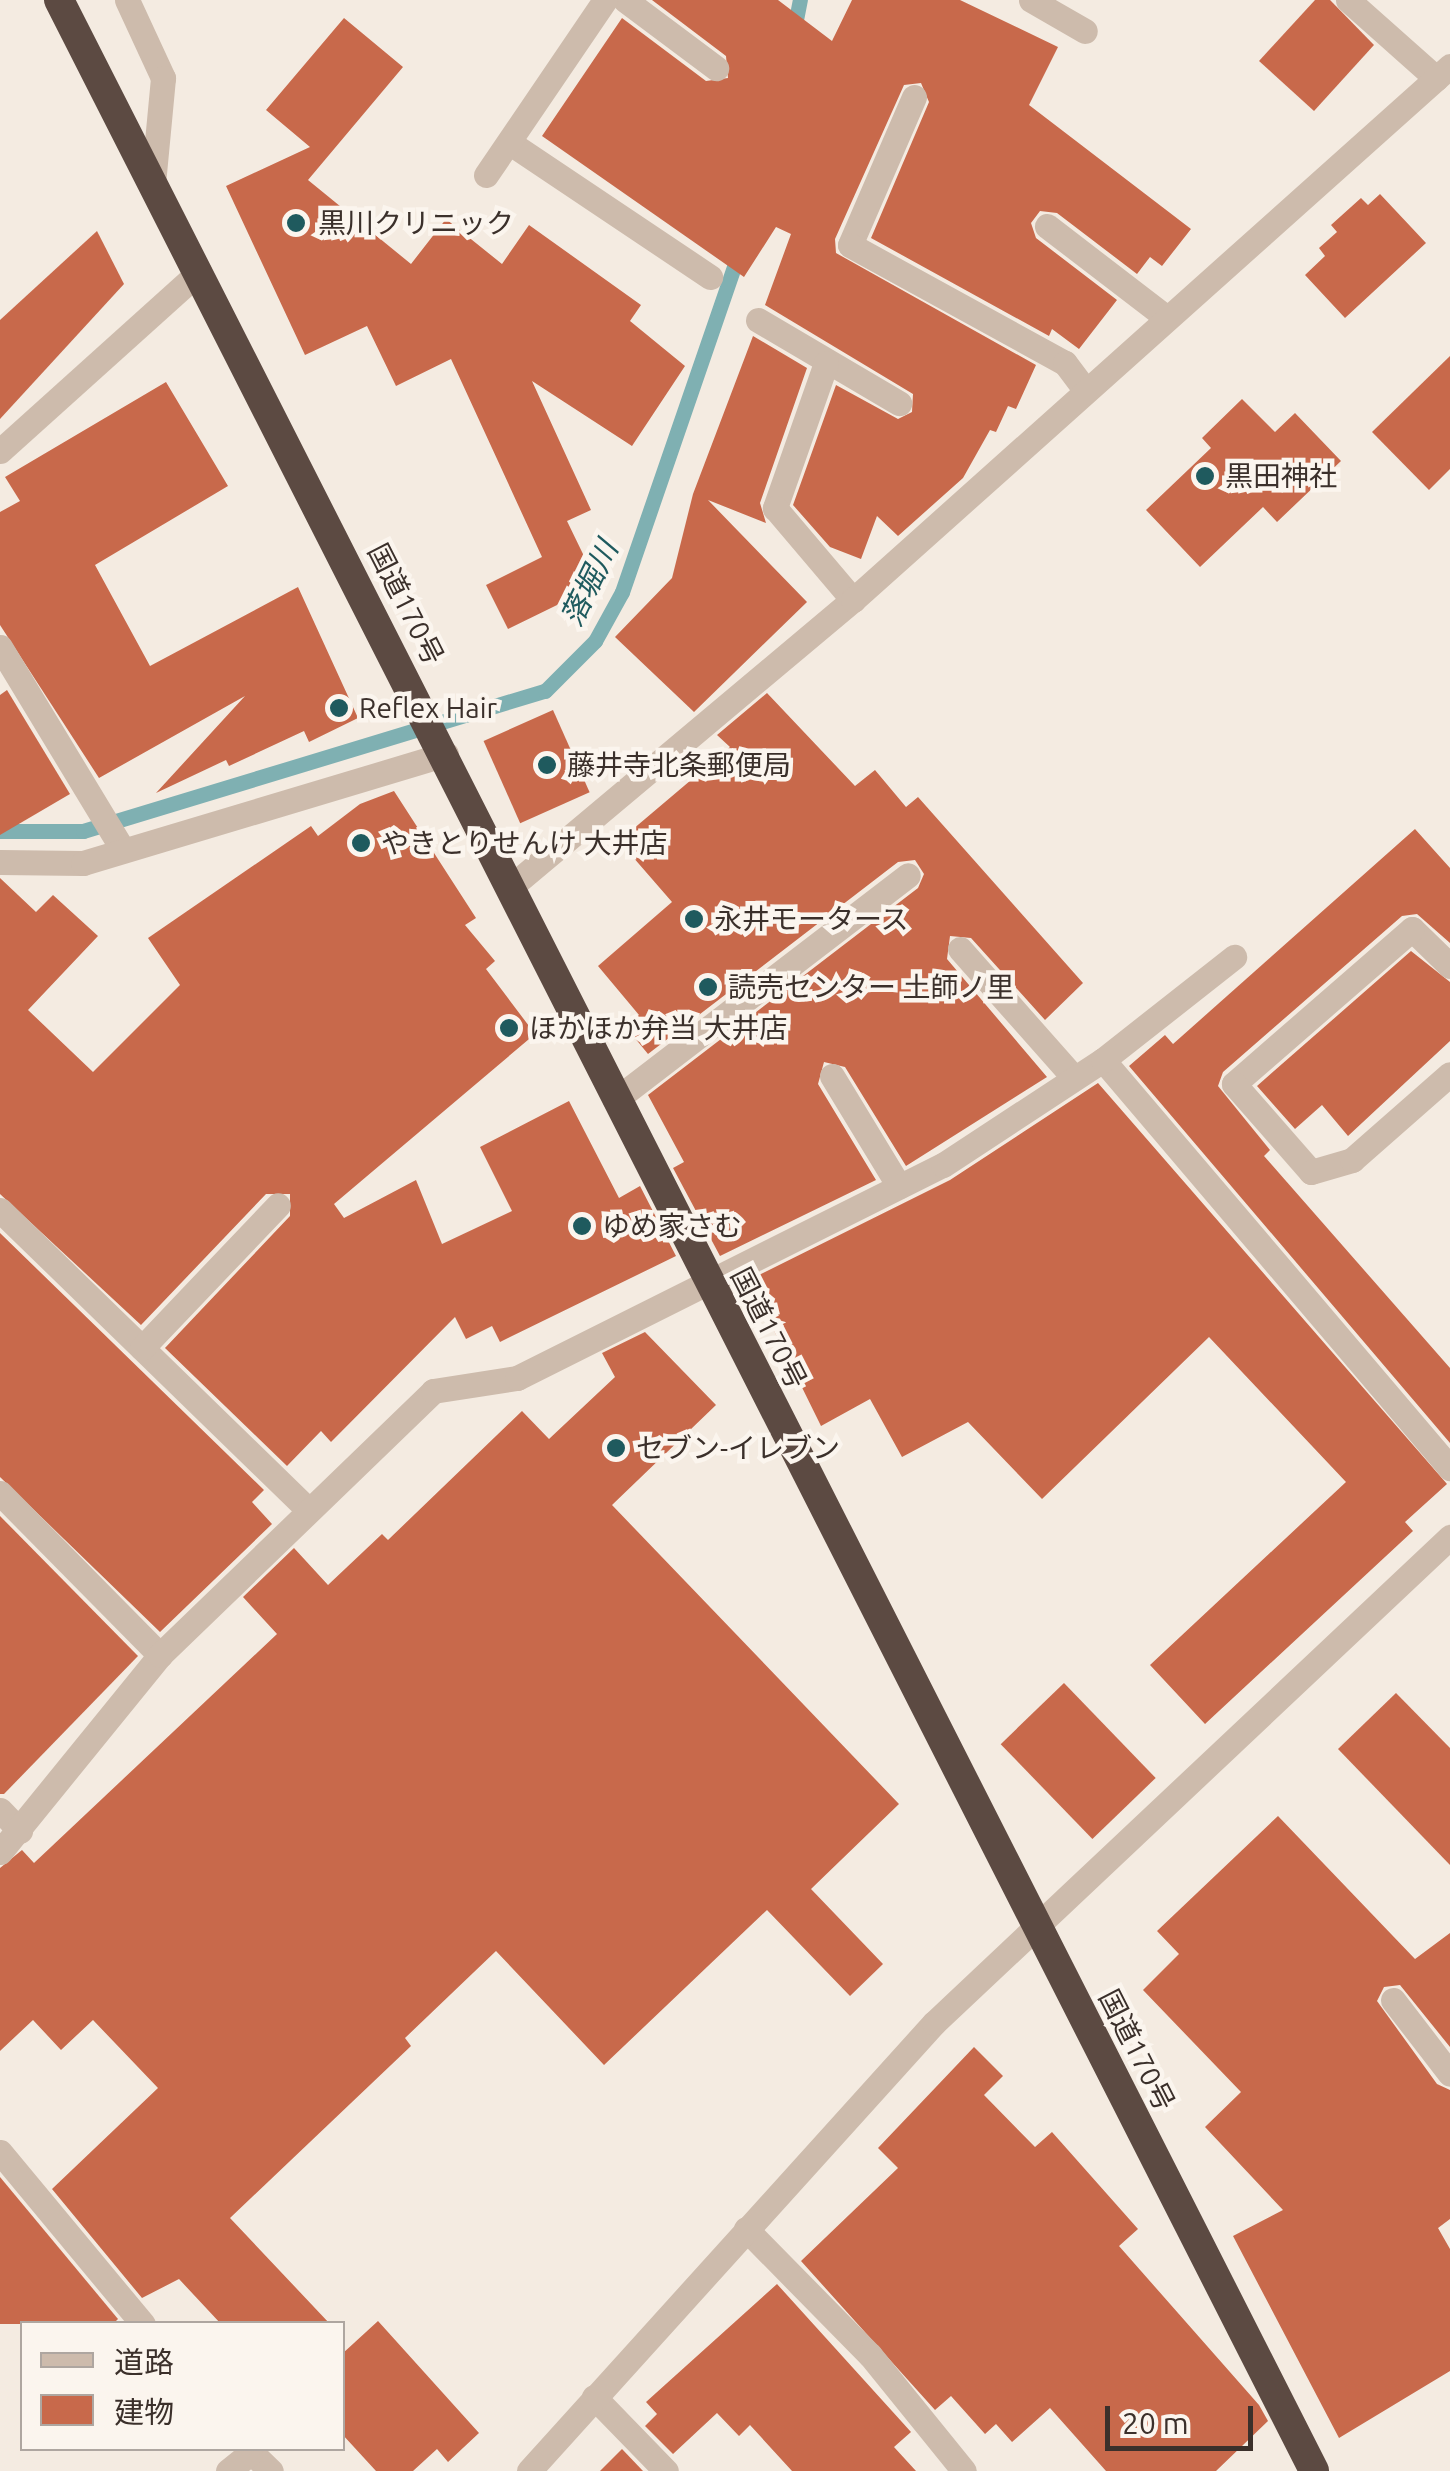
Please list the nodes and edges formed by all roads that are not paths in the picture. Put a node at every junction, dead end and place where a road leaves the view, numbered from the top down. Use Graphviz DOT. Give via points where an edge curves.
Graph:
graph roads {
  1 [pos="59,0"];
  2 [pos="127,0"];
  3 [pos="605,0"];
  4 [pos="624,0"];
  5 [pos="1031,0"];
  6 [pos="1348,0"];
  7 [pos="1086,31"];
  8 [pos="716,68"];
  9 [pos="1443,72"];
  10 [pos="914,98"];
  11 [pos="510,144"];
  12 [pos="486,175"];
  13 [pos="154,183"];
  14 [pos="1047,226"];
  15 [pos="199,272"];
  16 [pos="710,277"];
  17 [pos="1167,318"];
  18 [pos="758,320"];
  19 [pos="826,363"];
  20 [pos="1086,390"];
  21 [pos="898,403"];
  22 [pos="0,451"];
  23 [pos="853,600"];
  24 [pos="0,647"];
  25 [pos="436,735"];
  26 [pos="118,842"];
  27 [pos="0,862"];
  28 [pos="908,875"];
  29 [pos="512,885"];
  30 [pos="960,949"];
  31 [pos="1234,957"];
  32 [pos="1450,966"];
  33 [pos="1103,1060"];
  34 [pos="1450,1074"];
  35 [pos="832,1076"];
  36 [pos="1074,1078"];
  37 [pos="616,1100"];
  38 [pos="899,1186"];
  39 [pos="278,1205"];
  40 [pos="0,1210"];
  41 [pos="707,1278"];
  42 [pos="142,1348"];
  43 [pos="1450,1468"];
  44 [pos="0,1493"];
  45 [pos="309,1511"];
  46 [pos="1450,1537"];
  47 [pos="160,1655"];
  48 [pos="0,1810"];
  49 [pos="20,1830"];
  50 [pos="0,1852"];
  51 [pos="1039,1929"];
  52 [pos="1393,2000"];
  53 [pos="1450,2074"];
  54 [pos="0,2152"];
  55 [pos="746,2229"];
  56 [pos="141,2321"];
  57 [pos="594,2397"];
  58 [pos="248,2451"];
  59 [pos="228,2471"];
  60 [pos="271,2471"];
  61 [pos="529,2471"];
  62 [pos="666,2471"];
  63 [pos="964,2471"];
  64 [pos="1314,2471"];
  1 -- 13 [label="highway, 国道170号"];
  2 -- 13 [label="street" via="163,78"];
  3 -- 11 [label="street"];
  4 -- 8 [label="street"];
  5 -- 7 [label="street"];
  6 -- 9 [label="street"];
  9 -- 17 [label="street"];
  10 -- 20 [label="street" via="850,245 1065,363"];
  11 -- 12 [label="street"];
  11 -- 16 [label="street"];
  13 -- 15 [label="highway, 国道170号"];
  14 -- 17 [label="street"];
  15 -- 22 [label="street"];
  15 -- 25 [label="highway, 国道170号"];
  17 -- 20 [label="street"];
  18 -- 19 [label="street"];
  19 -- 21 [label="street"];
  19 -- 23 [label="street" via="776,508"];
  20 -- 23 [label="street"];
  23 -- 29 [label="street"];
  24 -- 26 [label="street"];
  25 -- 26 [label="street"];
  25 -- 29 [label="highway, 国道170号"];
  26 -- 27 [label="street" via="84,863"];
  28 -- 37 [label="street"];
  29 -- 37 [label="highway, 国道170号"];
  30 -- 36 [label="street"];
  31 -- 33 [label="street"];
  32 -- 34 [label="street" via="1412,929 1234,1084 1311,1172 1352,1160"];
  33 -- 36 [label="street"];
  33 -- 43 [label="street"];
  35 -- 38 [label="street"];
  36 -- 38 [label="street"];
  37 -- 41 [label="highway, 国道170号"];
  38 -- 41 [label="street"];
  39 -- 42 [label="street"];
  40 -- 42 [label="street"];
  41 -- 45 [label="street" via="517,1378 433,1391"];
  41 -- 51 [label="highway, 国道170号"];
  42 -- 45 [label="street"];
  44 -- 47 [label="street"];
  45 -- 47 [label="street"];
  46 -- 51 [label="street"];
  47 -- 49 [label="street"];
  48 -- 49 [label="street"];
  49 -- 50 [label="street"];
  51 -- 55 [label="street" via="934,2023"];
  51 -- 64 [label="highway, 国道170号"];
  52 -- 53 [label="street"];
  54 -- 56 [label="street"];
  55 -- 57 [label="street"];
  55 -- 63 [label="street" via="870,2355"];
  57 -- 61 [label="street"];
  57 -- 62 [label="street"];
  58 -- 59 [label="street"];
  58 -- 60 [label="street"];
}
